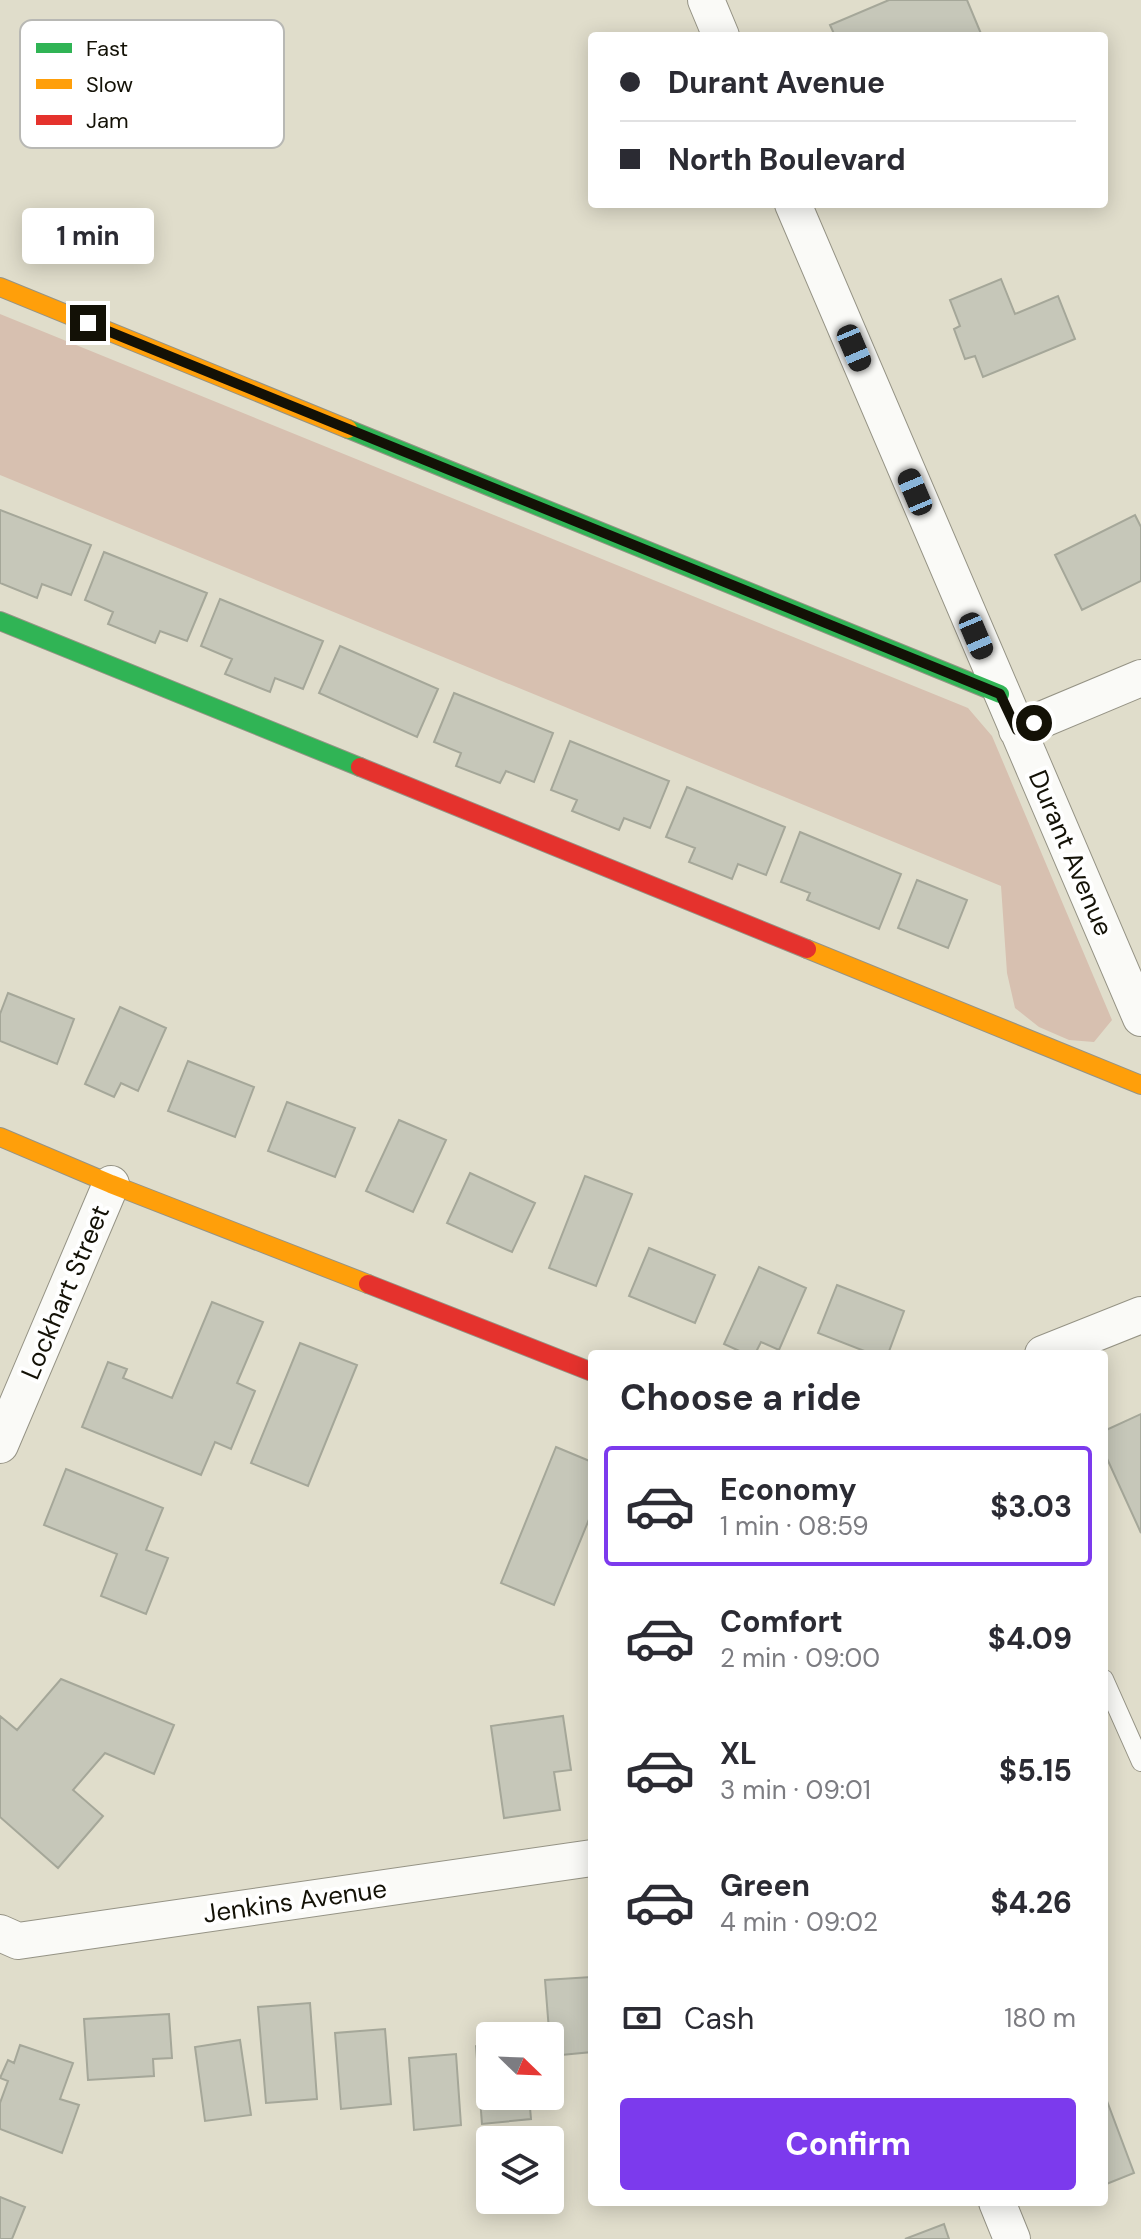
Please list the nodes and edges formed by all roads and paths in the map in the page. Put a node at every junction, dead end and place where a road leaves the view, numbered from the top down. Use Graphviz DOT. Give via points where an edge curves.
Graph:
graph roads {
  1 [pos="706,0"];
  2 [pos="719,32"];
  3 [pos="795,208"];
  4 [pos="0,287"];
  5 [pos="0,621"];
  6 [pos="1141,678"];
  7 [pos="1000,694"];
  8 [pos="1017,730"];
  9 [pos="1140,1011"];
  10 [pos="1141,1085"];
  11 [pos="0,1137"];
  12 [pos="111,1184"];
  13 [pos="1141,1315"];
  14 [pos="1053,1350"];
  15 [pos="588,1370"];
  16 [pos="0,1445"];
  17 [pos="1108,1688"];
  18 [pos="1141,1762"];
  19 [pos="588,1859"];
  20 [pos="6,1943"];
  21 [pos="999,2206"];
  22 [pos="1012,2239"];
  1 -- 2 [label="street"];
  3 -- 7 [label="street, Durant Avenue"];
  4 -- 7 [label="street"];
  5 -- 10 [label="street"];
  6 -- 8 [label="street"];
  7 -- 8 [label="street, Durant Avenue"];
  8 -- 9 [label="street, Durant Avenue"];
  11 -- 12 [label="street"];
  12 -- 15 [label="street"];
  12 -- 16 [label="street, Lockhart Street"];
  13 -- 14 [label="street"];
  17 -- 18 [label="lane"];
  19 -- 20 [label="street, Jenkins Avenue"];
  21 -- 22 [label="street"];
}
